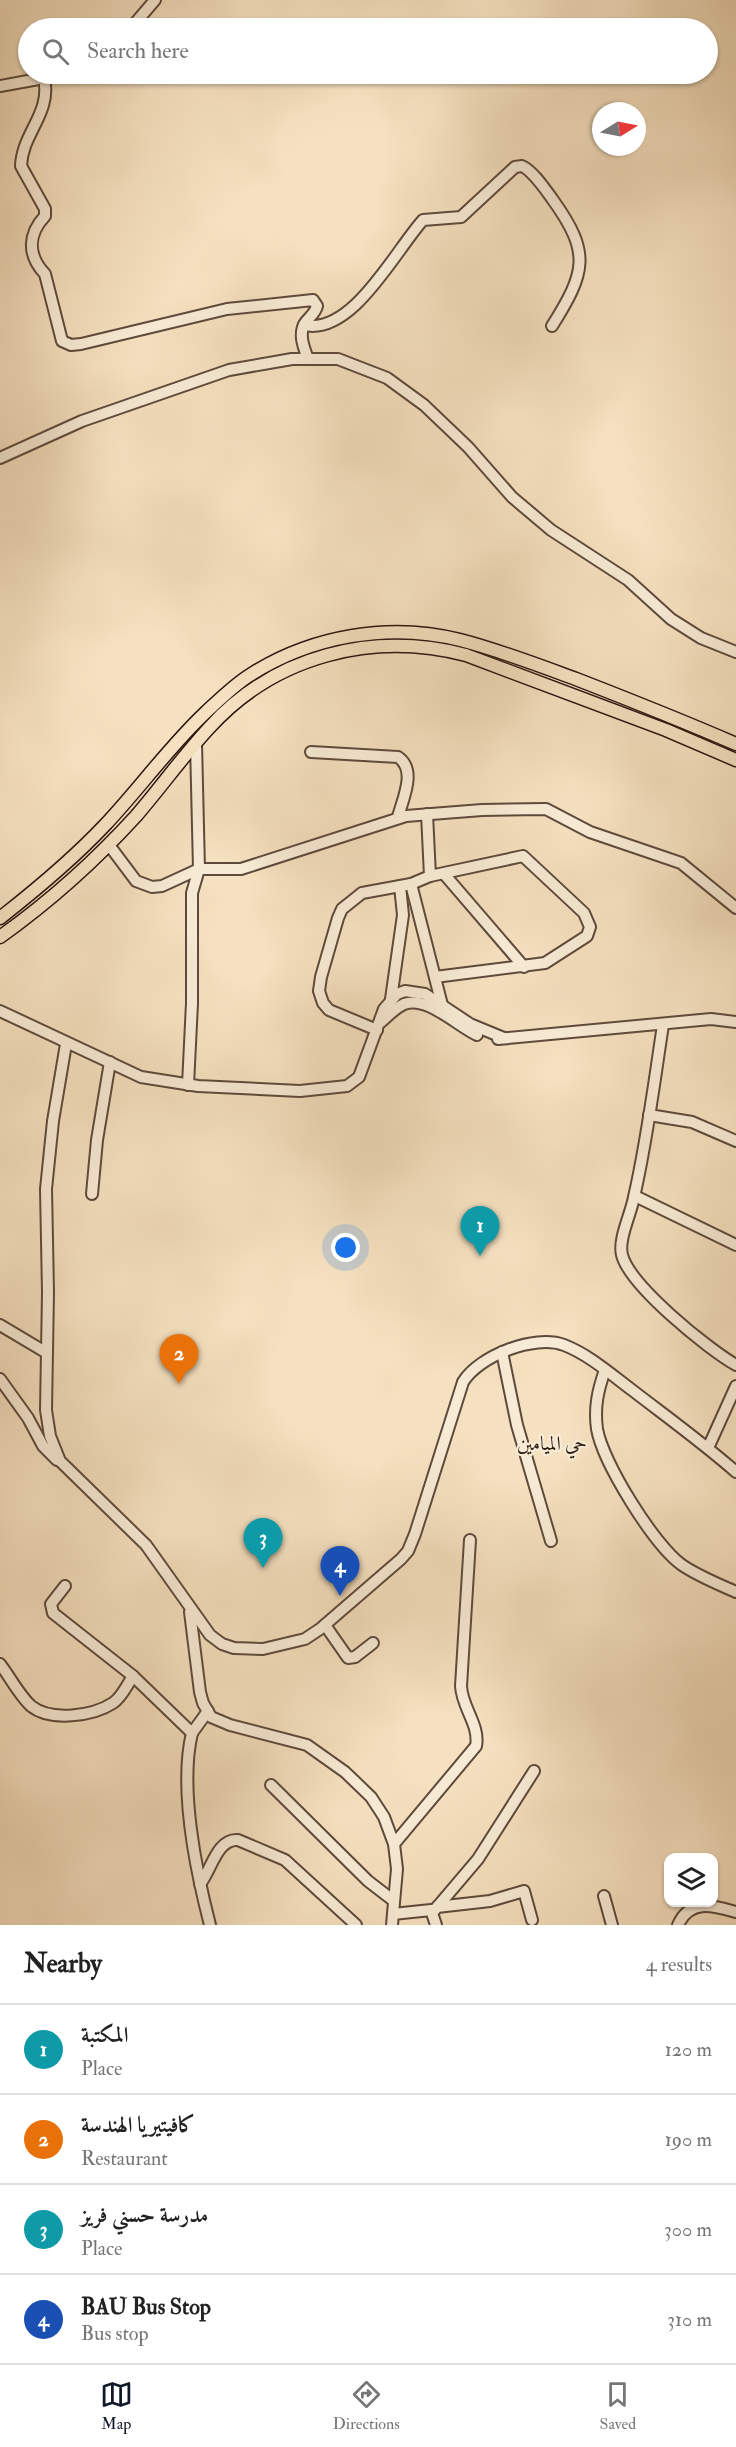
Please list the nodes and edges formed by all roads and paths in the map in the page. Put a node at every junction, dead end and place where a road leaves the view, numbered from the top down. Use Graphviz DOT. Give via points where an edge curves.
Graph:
graph roads {
  1 [pos="155,0"];
  2 [pos="140,18"];
  3 [pos="18,82"];
  4 [pos="47,84"];
  5 [pos="0,86"];
  6 [pos="304,325"];
  7 [pos="552,326"];
  8 [pos="308,359"];
  9 [pos="0,458"];
  10 [pos="736,652"];
  11 [pos="671,716"];
  12 [pos="666,730"];
  13 [pos="196,743"];
  14 [pos="736,744"];
  15 [pos="311,752"];
  16 [pos="736,760"];
  17 [pos="427,814"];
  18 [pos="398,817"];
  19 [pos="109,845"];
  20 [pos="199,869"];
  21 [pos="445,874"];
  22 [pos="430,876"];
  23 [pos="406,885"];
  24 [pos="736,908"];
  25 [pos="0,918"];
  26 [pos="0,937"];
  27 [pos="524,968"];
  28 [pos="435,977"];
  29 [pos="391,999"];
  30 [pos="442,1005"];
  31 [pos="0,1011"];
  32 [pos="736,1022"];
  33 [pos="663,1025"];
  34 [pos="379,1026"];
  35 [pos="504,1038"];
  36 [pos="66,1044"];
  37 [pos="110,1062"];
  38 [pos="188,1085"];
  39 [pos="649,1115"];
  40 [pos="736,1141"];
  41 [pos="92,1194"];
  42 [pos="634,1196"];
  43 [pos="736,1245"];
  44 [pos="0,1325"];
  45 [pos="502,1352"];
  46 [pos="47,1353"];
  47 [pos="736,1365"];
  48 [pos="605,1370"];
  49 [pos="0,1378"];
  50 [pos="736,1386"];
  51 [pos="708,1448"];
  52 [pos="60,1461"];
  53 [pos="736,1472"];
  54 [pos="470,1540"];
  55 [pos="551,1541"];
  56 [pos="65,1586"];
  57 [pos="736,1592"];
  58 [pos="190,1610"];
  59 [pos="325,1625"];
  60 [pos="374,1643"];
  61 [pos="0,1664"];
  62 [pos="133,1676"];
  63 [pos="208,1711"];
  64 [pos="192,1733"];
  65 [pos="534,1771"];
  66 [pos="271,1785"];
  67 [pos="394,1844"];
  68 [pos="200,1884"];
  69 [pos="604,1896"];
  70 [pos="394,1901"];
  71 [pos="435,1910"];
  72 [pos="736,1912"];
  73 [pos="392,1919"];
  74 [pos="532,1920"];
  75 [pos="210,1925"];
  76 [pos="356,1925"];
  77 [pos="436,1925"];
  78 [pos="612,1925"];
  79 [pos="678,1925"];
  1 -- 2 [label="street"];
  3 -- 5 [label="street"];
  4 -- 6 [label="street" via="46,100 21,166 45,209 45,216 33,231 32,243 48,283 62,341 81,344 252,304 313,300 316,311"];
  6 -- 7 [label="street" via="321,326 335,321 356,304 423,220 461,217 515,167 522,166 550,196 580,246 580,263 568,301"];
  6 -- 8 [label="street" via="302,342"];
  8 -- 9 [label="street" via="276,361 207,377 82,421"];
  8 -- 10 [label="street" via="338,359 387,378 424,405 512,497 551,530 628,580 671,619 701,638"];
  11 -- 12 [label="main road"];
  11 -- 14 [label="main road"];
  11 -- 25 [label="main road" via="459,640 398,632 324,642 248,675 203,715 106,824"];
  12 -- 13 [label="main road" via="466,655 437,647 392,645 336,652 286,668 243,696"];
  12 -- 16 [label="main road"];
  13 -- 19 [label="main road"];
  13 -- 20 [label="street"];
  15 -- 18 [label="street" via="398,757 405,761 407,778"];
  17 -- 18 [label="street"];
  17 -- 22 [label="street"];
  17 -- 24 [label="street" via="546,809 590,832 681,863"];
  18 -- 20 [label="street" via="241,869"];
  19 -- 20 [label="street" via="127,872 144,886 162,886"];
  19 -- 26 [label="main road" via="40,908"];
  20 -- 38 [label="street" via="192,893"];
  21 -- 22 [label="street"];
  21 -- 27 [label="street"];
  21 -- 27 [label="street" via="523,856 586,916 590,927 586,936 545,963"];
  22 -- 23 [label="street"];
  23 -- 28 [label="street"];
  23 -- 29 [label="street"];
  23 -- 34 [label="street" via="362,893 342,909 321,977 320,991 329,1010"];
  27 -- 28 [label="street"];
  28 -- 30 [label="street"];
  29 -- 30 [label="street" via="415,991"];
  29 -- 34 [label="street"];
  30 -- 35 [label="street" via="470,1024"];
  31 -- 36 [label="street"];
  32 -- 33 [label="street" via="711,1019"];
  33 -- 35 [label="street"];
  33 -- 39 [label="street"];
  34 -- 35 [label="street" via="403,1005 416,1003 478,1036"];
  34 -- 38 [label="street" via="359,1077 347,1086 300,1091"];
  36 -- 37 [label="street"];
  36 -- 46 [label="street" via="46,1190"];
  37 -- 38 [label="street" via="141,1077"];
  37 -- 41 [label="street"];
  39 -- 40 [label="street" via="692,1122"];
  39 -- 42 [label="street"];
  42 -- 43 [label="street"];
  42 -- 47 [label="street" via="621,1251 627,1268 706,1347"];
  44 -- 46 [label="street"];
  45 -- 48 [label="street" via="556,1343"];
  45 -- 55 [label="street"];
  45 -- 59 [label="street" via="477,1366 463,1382 408,1551"];
  46 -- 52 [label="street" via="46,1423"];
  48 -- 51 [label="street"];
  48 -- 57 [label="street" via="597,1393 598,1430 603,1450 637,1513 682,1565"];
  49 -- 52 [label="street" via="43,1446"];
  50 -- 51 [label="street"];
  51 -- 53 [label="street"];
  52 -- 58 [label="street" via="146,1545"];
  54 -- 67 [label="street" via="461,1686 463,1703 476,1730 476,1746"];
  56 -- 62 [label="street" via="51,1604 53,1613"];
  58 -- 59 [label="street" via="210,1635 234,1648 262,1649 293,1642"];
  58 -- 63 [label="street" via="200,1692"];
  59 -- 60 [label="street" via="348,1658 356,1657"];
  61 -- 62 [label="street" via="31,1706 56,1714 79,1713 112,1704"];
  62 -- 64 [label="street"];
  63 -- 64 [label="street"];
  63 -- 67 [label="street" via="224,1723 307,1745 322,1754 371,1797"];
  64 -- 68 [label="street" via="189,1797"];
  65 -- 71 [label="street" via="478,1859"];
  66 -- 70 [label="street" via="368,1881"];
  67 -- 70 [label="street"];
  68 -- 75 [label="street"];
  68 -- 76 [label="street" via="223,1845 238,1840 285,1860"];
  69 -- 78 [label="street"];
  70 -- 73 [label="street"];
  71 -- 73 [label="street"];
  71 -- 74 [label="street" via="524,1891"];
  71 -- 77 [label="street"];
  72 -- 79 [label="street" via="702,1905 686,1913"];
}
